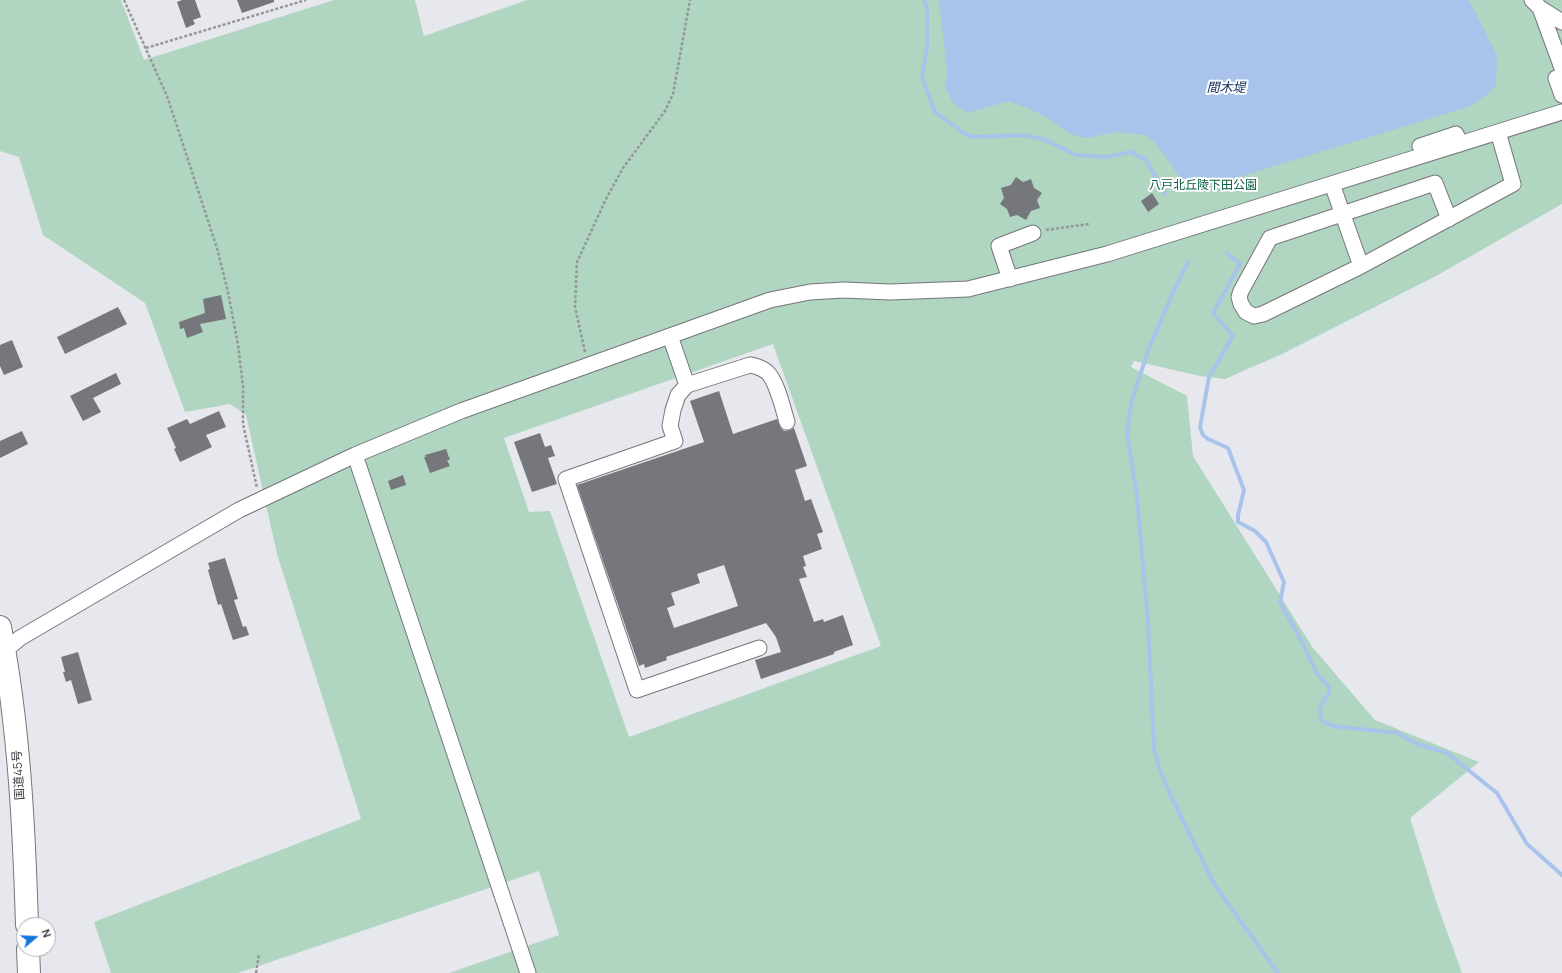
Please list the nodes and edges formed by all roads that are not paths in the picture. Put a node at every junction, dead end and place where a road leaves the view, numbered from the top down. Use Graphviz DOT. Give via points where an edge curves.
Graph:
graph roads {
  1 [pos="1536,4"];
  2 [pos="1562,22"];
  3 [pos="1562,68"];
  4 [pos="1562,76"];
  5 [pos="1562,95"];
  6 [pos="1562,112"];
  7 [pos="1498,132"];
  8 [pos="1460,144"];
  9 [pos="1332,184"];
  10 [pos="1267,204"];
  11 [pos="1343,215"];
  12 [pos="1449,219"];
  13 [pos="1033,233"];
  14 [pos="1361,266"];
  15 [pos="1010,279"];
  16 [pos="670,336"];
  17 [pos="687,385"];
  18 [pos="787,422"];
  19 [pos="355,455"];
  20 [pos="0,627"];
  21 [pos="759,648"];
  22 [pos="2,653"];
  23 [pos="27,917"];
  24 [pos="28,957"];
  25 [pos="29,973"];
  26 [pos="528,973"];
  1 -- 2 [label="street"];
  1 -- 3 [label="street"];
  4 -- 5 [label="street" via="1556,78"];
  6 -- 7 [label="street"];
  7 -- 8 [label="street"];
  7 -- 12 [label="street" via="1514,184"];
  8 -- 9 [label="street"];
  8 -- 10 [label="street" via="1456,134 1264,196"];
  9 -- 10 [label="street"];
  9 -- 11 [label="street"];
  10 -- 15 [label="street" via="1107,254"];
  11 -- 12 [label="street" via="1435,183"];
  11 -- 14 [label="street"];
  11 -- 14 [label="street" via="1270,238 1241,290 1241,304 1246,312 1254,316 1263,314"];
  12 -- 14 [label="street"];
  13 -- 15 [label="street" via="998,246"];
  15 -- 16 [label="street" via="968,289 810,292 770,300"];
  16 -- 17 [label="street"];
  16 -- 19 [label="street" via="461,411"];
  17 -- 18 [label="street" via="750,366 758,367 767,372 773,380"];
  17 -- 21 [label="street" via="678,395 673,410 670,426 675,441 566,479 637,690"];
  19 -- 22 [label="street" via="240,510 20,638"];
  19 -- 26 [label="street"];
  20 -- 22 [label="highway, 国道45号"];
  22 -- 23 [label="highway, 国道45号" via="16,734"];
  24 -- 25 [label="highway"];
}
